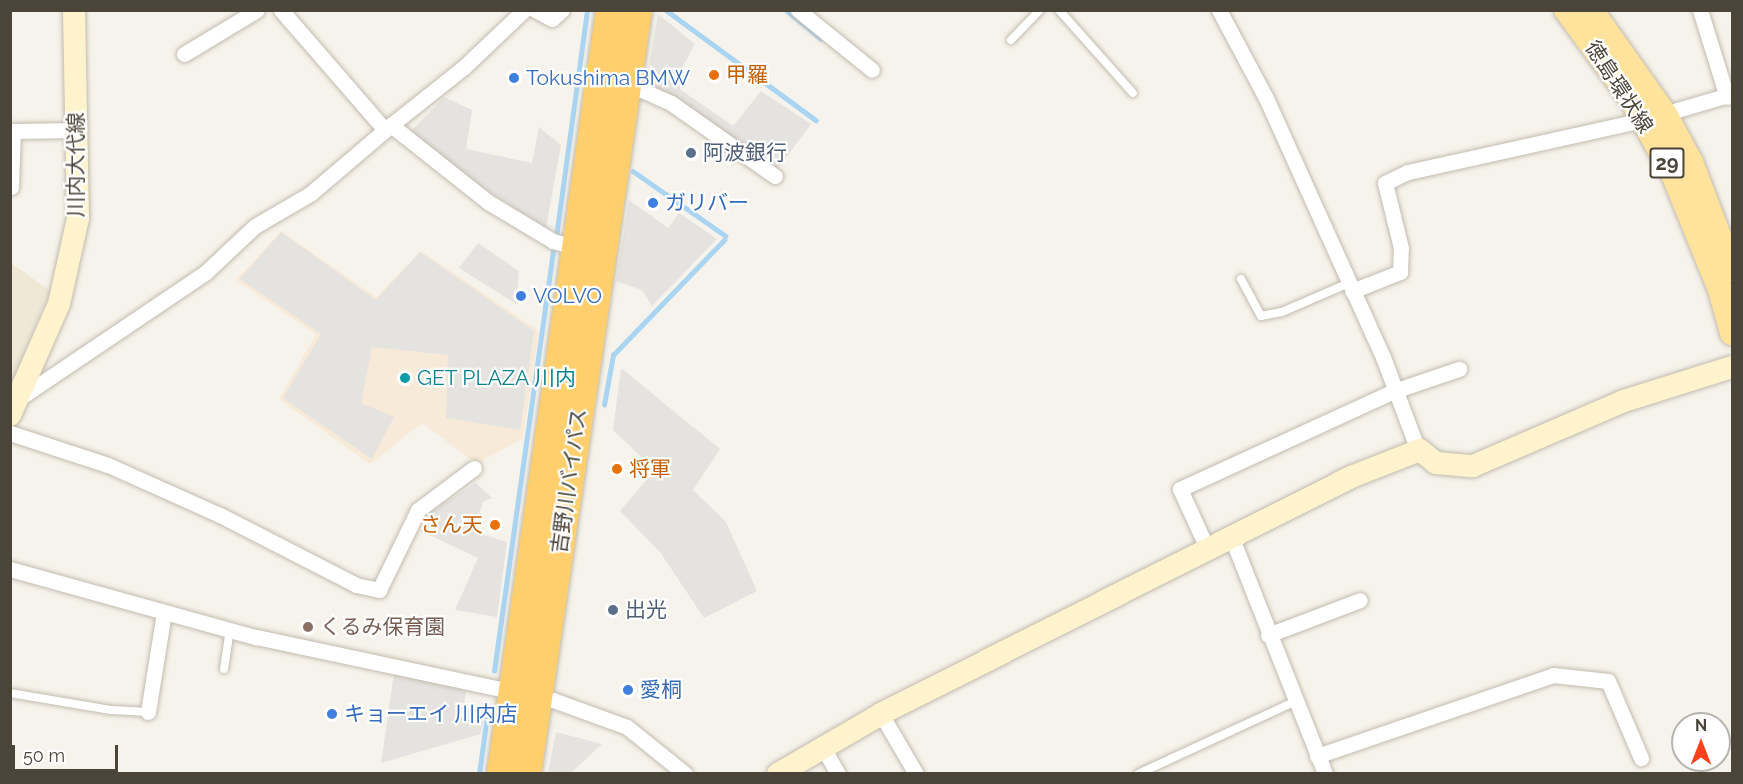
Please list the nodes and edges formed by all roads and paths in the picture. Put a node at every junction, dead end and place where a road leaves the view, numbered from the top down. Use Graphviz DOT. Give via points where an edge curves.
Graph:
graph roads {
  1 [pos="74,10"];
  2 [pos="257,10"];
  3 [pos="281,10"];
  4 [pos="524,10"];
  5 [pos="535,10"];
  6 [pos="562,10"];
  7 [pos="610,10"];
  8 [pos="638,10"];
  9 [pos="798,10"];
  10 [pos="1040,10"];
  11 [pos="1059,10"];
  12 [pos="1219,10"];
  13 [pos="1566,10"];
  14 [pos="1591,10"];
  15 [pos="1700,10"];
  16 [pos="1011,40"];
  17 [pos="184,54"];
  18 [pos="872,70"];
  19 [pos="626,83"];
  20 [pos="1134,93"];
  21 [pos="1730,95"];
  22 [pos="1654,117"];
  23 [pos="388,127"];
  24 [pos="76,130"];
  25 [pos="775,176"];
  26 [pos="11,187"];
  27 [pos="562,244"];
  28 [pos="1732,270"];
  29 [pos="1241,279"];
  30 [pos="1351,286"];
  31 [pos="1732,333"];
  32 [pos="1732,367"];
  33 [pos="1459,369"];
  34 [pos="1394,391"];
  35 [pos="16,406"];
  36 [pos="10,433"];
  37 [pos="1418,450"];
  38 [pos="474,468"];
  39 [pos="1231,536"];
  40 [pos="1207,548"];
  41 [pos="10,569"];
  42 [pos="1360,600"];
  43 [pos="164,612"];
  44 [pos="230,629"];
  45 [pos="1268,635"];
  46 [pos="224,669"];
  47 [pos="10,693"];
  48 [pos="526,693"];
  49 [pos="1294,702"];
  50 [pos="148,712"];
  51 [pos="881,714"];
  52 [pos="822,746"];
  53 [pos="1317,756"];
  54 [pos="1641,758"];
  55 [pos="501,774"];
  56 [pos="527,774"];
  57 [pos="685,774"];
  58 [pos="778,774"];
  59 [pos="838,774"];
  60 [pos="916,774"];
  61 [pos="1138,774"];
  62 [pos="1325,774"];
  1 -- 24 [label="street, 川内大代線"];
  2 -- 17 [label="street"];
  3 -- 23 [label="street"];
  4 -- 23 [label="street" via="464,67"];
  5 -- 6 [label="street" via="552,19"];
  7 -- 27 [label="highway, 吉野川バイパス"];
  8 -- 19 [label="highway, 吉野川バイパス"];
  9 -- 18 [label="street"];
  10 -- 16 [label="lane"];
  11 -- 20 [label="lane"];
  12 -- 30 [label="street" via="1266,98"];
  13 -- 22 [label="main road, 徳島環状線 / 29"];
  14 -- 22 [label="main road, 徳島環状線 / 29"];
  15 -- 21 [label="street"];
  19 -- 25 [label="street" via="671,103"];
  19 -- 48 [label="highway, 吉野川バイパス"];
  21 -- 22 [label="street"];
  22 -- 28 [label="main road, 徳島環状線 / 29" via="1691,162"];
  22 -- 30 [label="street" via="1408,172 1385,183 1401,248 1400,272"];
  22 -- 31 [label="main road, 徳島環状線 / 29"];
  23 -- 27 [label="street" via="488,202"];
  23 -- 35 [label="street" via="310,194 255,226 206,272"];
  24 -- 26 [label="street" via="13,131"];
  24 -- 35 [label="street, 川内大代線" via="78,218 59,304"];
  27 -- 48 [label="highway, 吉野川バイパス"];
  29 -- 30 [label="lane" via="1261,316"];
  30 -- 34 [label="street"];
  32 -- 37 [label="street" via="1624,401 1473,466 1436,463"];
  33 -- 34 [label="street"];
  34 -- 37 [label="street"];
  34 -- 40 [label="street" via="1180,489"];
  36 -- 38 [label="street" via="108,465 220,514 356,585 379,590 418,510"];
  37 -- 39 [label="street" via="1351,477"];
  39 -- 40 [label="street"];
  39 -- 45 [label="street"];
  40 -- 51 [label="street"];
  41 -- 43 [label="street"];
  42 -- 45 [label="street"];
  43 -- 44 [label="street"];
  43 -- 50 [label="street"];
  44 -- 46 [label="lane"];
  44 -- 48 [label="street"];
  45 -- 49 [label="street"];
  47 -- 50 [label="lane" via="111,710"];
  48 -- 55 [label="highway, 吉野川バイパス"];
  48 -- 56 [label="highway, 吉野川バイパス"];
  48 -- 57 [label="street" via="627,726"];
  49 -- 53 [label="street"];
  49 -- 61 [label="lane"];
  51 -- 52 [label="street"];
  51 -- 60 [label="street"];
  52 -- 58 [label="street"];
  52 -- 59 [label="street"];
  53 -- 54 [label="street" via="1553,675 1608,681"];
  53 -- 62 [label="street"];
}
